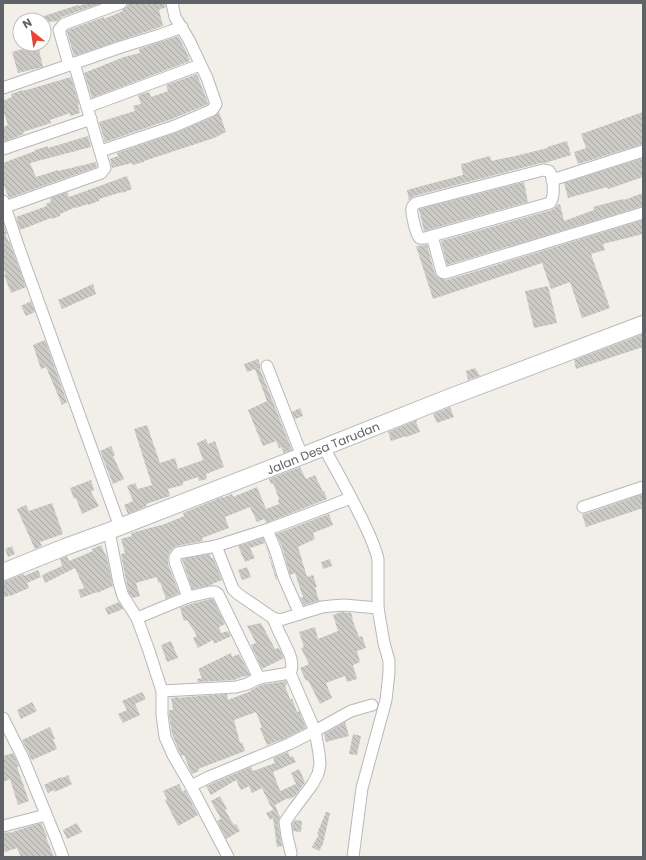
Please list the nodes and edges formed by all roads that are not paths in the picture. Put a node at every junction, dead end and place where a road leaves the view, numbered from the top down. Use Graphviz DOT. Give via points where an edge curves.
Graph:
graph roads {
  1 [pos="121,3"];
  2 [pos="172,3"];
  3 [pos="182,27"];
  4 [pos="72,64"];
  5 [pos="200,65"];
  6 [pos="3,88"];
  7 [pos="87,106"];
  8 [pos="91,119"];
  9 [pos="3,149"];
  10 [pos="101,151"];
  11 [pos="643,151"];
  12 [pos="552,180"];
  13 [pos="4,204"];
  14 [pos="643,213"];
  15 [pos="432,236"];
  16 [pos="643,324"];
  17 [pos="267,366"];
  18 [pos="324,448"];
  19 [pos="302,456"];
  20 [pos="643,487"];
  21 [pos="347,499"];
  22 [pos="583,507"];
  23 [pos="114,529"];
  24 [pos="267,530"];
  25 [pos="216,546"];
  26 [pos="3,572"];
  27 [pos="188,598"];
  28 [pos="378,608"];
  29 [pos="300,614"];
  30 [pos="137,618"];
  31 [pos="273,618"];
  32 [pos="290,673"];
  33 [pos="259,678"];
  34 [pos="162,690"];
  35 [pos="372,705"];
  36 [pos="3,718"];
  37 [pos="315,731"];
  38 [pos="192,786"];
  39 [pos="46,814"];
  40 [pos="3,826"];
  41 [pos="291,853"];
  42 [pos="62,857"];
  43 [pos="228,857"];
  44 [pos="353,857"];
  1 -- 4 [label="street" via="60,27"];
  2 -- 3 [label="street" via="175,17"];
  3 -- 4 [label="street"];
  3 -- 5 [label="street"];
  4 -- 6 [label="street"];
  4 -- 7 [label="street"];
  5 -- 7 [label="street"];
  5 -- 10 [label="street" via="216,104 212,110"];
  7 -- 8 [label="street"];
  8 -- 9 [label="street"];
  8 -- 10 [label="street"];
  10 -- 13 [label="street" via="105,168 101,173"];
  11 -- 12 [label="street"];
  12 -- 15 [label="street" via="553,199 550,203"];
  12 -- 15 [label="street" via="551,173 543,170 416,203 412,211 418,236"];
  13 -- 23 [label="street"];
  14 -- 15 [label="street" via="445,273 442,272"];
  16 -- 18 [label="street, Jalan Desa Tarudan"];
  17 -- 19 [label="street"];
  18 -- 19 [label="street, Jalan Desa Tarudan"];
  18 -- 21 [label="street"];
  19 -- 23 [label="street, Jalan Desa Tarudan"];
  20 -- 22 [label="street"];
  21 -- 24 [label="street"];
  21 -- 28 [label="street" via="368,532 377,554"];
  23 -- 26 [label="street, Jalan Desa Tarudan"];
  23 -- 30 [label="street" via="121,590"];
  24 -- 25 [label="street"];
  24 -- 29 [label="street"];
  25 -- 27 [label="street" via="176,555 175,562"];
  25 -- 31 [label="street" via="234,589"];
  27 -- 30 [label="street"];
  27 -- 33 [label="street" via="210,592 218,594"];
  28 -- 29 [label="street" via="331,606"];
  28 -- 44 [label="street" via="389,660 389,673 386,700 362,788"];
  29 -- 31 [label="street" via="283,619"];
  30 -- 34 [label="street"];
  31 -- 32 [label="street" via="288,649 292,670"];
  32 -- 33 [label="street"];
  32 -- 37 [label="street"];
  33 -- 34 [label="street" via="236,687"];
  34 -- 38 [label="street" via="165,737"];
  35 -- 37 [label="street" via="351,711"];
  36 -- 39 [label="street"];
  37 -- 38 [label="street"];
  37 -- 41 [label="street" via="320,759 318,774 285,822"];
  38 -- 43 [label="street"];
  39 -- 40 [label="street"];
  39 -- 42 [label="street"];
}
